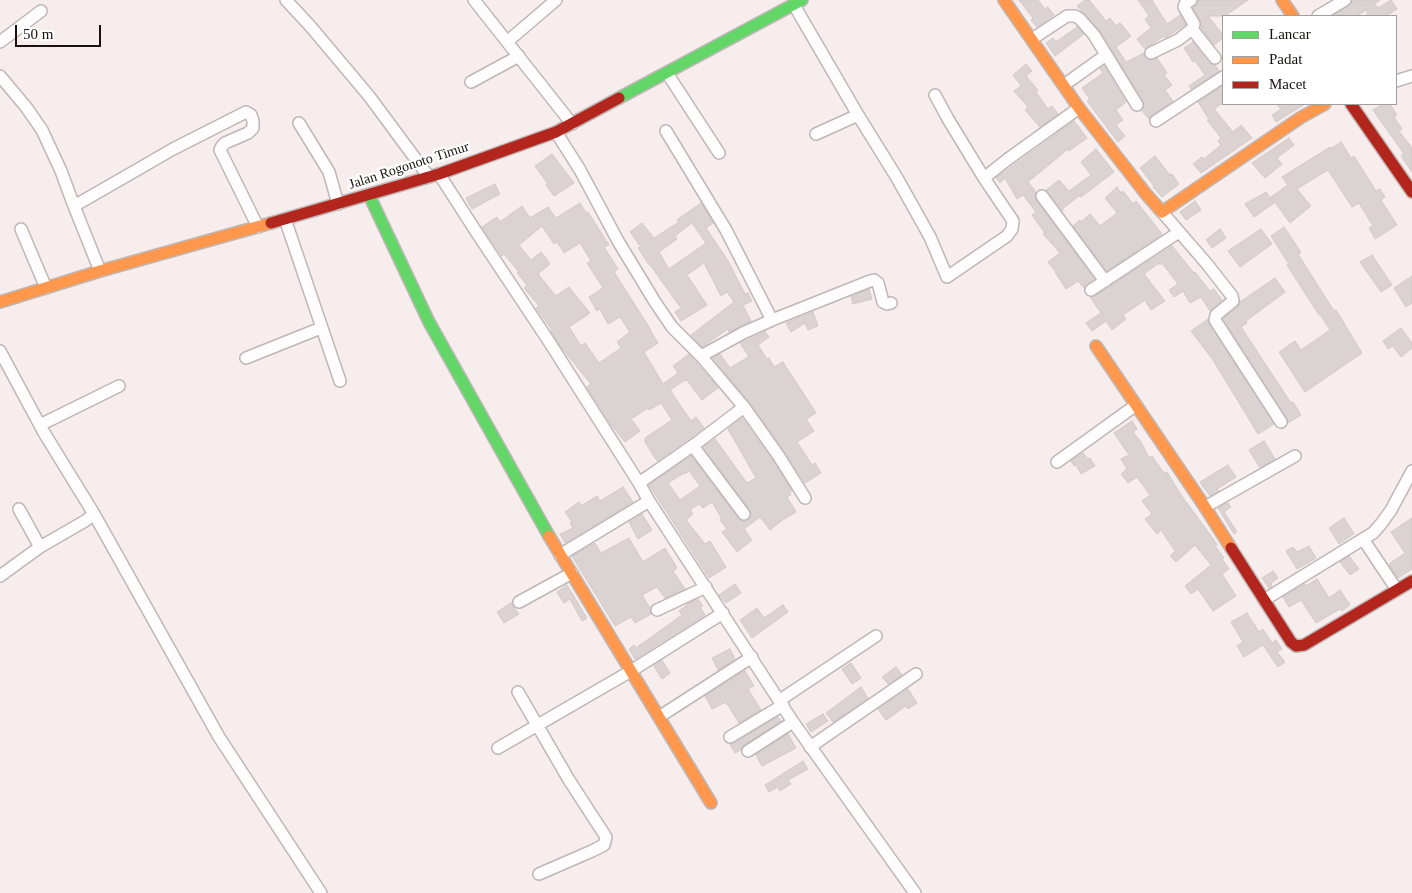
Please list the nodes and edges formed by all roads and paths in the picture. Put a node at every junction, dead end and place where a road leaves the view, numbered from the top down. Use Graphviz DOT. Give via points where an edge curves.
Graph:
graph roads {
  1 [pos="286,0"];
  2 [pos="474,0"];
  3 [pos="556,0"];
  4 [pos="775,0"];
  5 [pos="1004,0"];
  6 [pos="1282,0"];
  7 [pos="1345,0"];
  8 [pos="1183,2"];
  9 [pos="798,3"];
  10 [pos="783,10"];
  11 [pos="41,11"];
  12 [pos="1292,15"];
  13 [pos="1320,15"];
  14 [pos="1192,28"];
  15 [pos="1032,39"];
  16 [pos="508,41"];
  17 [pos="0,42"];
  18 [pos="1151,53"];
  19 [pos="1106,55"];
  20 [pos="519,56"];
  21 [pos="1215,58"];
  22 [pos="667,73"];
  23 [pos="0,76"];
  24 [pos="1412,76"];
  25 [pos="1222,78"];
  26 [pos="1397,81"];
  27 [pos="471,82"];
  28 [pos="1064,85"];
  29 [pos="10,86"];
  30 [pos="0,94"];
  31 [pos="935,95"];
  32 [pos="1137,105"];
  33 [pos="1323,105"];
  34 [pos="1352,105"];
  35 [pos="1079,108"];
  36 [pos="858,115"];
  37 [pos="1156,122"];
  38 [pos="299,123"];
  39 [pos="572,124"];
  40 [pos="666,130"];
  41 [pos="556,132"];
  42 [pos="816,134"];
  43 [pos="718,153"];
  44 [pos="434,176"];
  45 [pos="984,178"];
  46 [pos="1412,192"];
  47 [pos="369,195"];
  48 [pos="1042,196"];
  49 [pos="338,204"];
  50 [pos="74,206"];
  51 [pos="1162,212"];
  52 [pos="285,220"];
  53 [pos="258,227"];
  54 [pos="22,229"];
  55 [pos="1179,232"];
  56 [pos="100,271"];
  57 [pos="1105,281"];
  58 [pos="46,288"];
  59 [pos="1092,290"];
  60 [pos="0,302"];
  61 [pos="891,303"];
  62 [pos="772,320"];
  63 [pos="321,328"];
  64 [pos="1096,346"];
  65 [pos="0,351"];
  66 [pos="701,356"];
  67 [pos="246,358"];
  68 [pos="340,381"];
  69 [pos="118,386"];
  70 [pos="1136,405"];
  71 [pos="744,407"];
  72 [pos="1281,422"];
  73 [pos="40,425"];
  74 [pos="693,446"];
  75 [pos="1294,456"];
  76 [pos="1057,462"];
  77 [pos="1412,471"];
  78 [pos="639,483"];
  79 [pos="805,498"];
  80 [pos="650,501"];
  81 [pos="1205,507"];
  82 [pos="19,508"];
  83 [pos="94,514"];
  84 [pos="744,514"];
  85 [pos="1363,539"];
  86 [pos="40,547"];
  87 [pos="560,555"];
  88 [pos="572,573"];
  89 [pos="0,576"];
  90 [pos="1412,581"];
  91 [pos="706,587"];
  92 [pos="1396,590"];
  93 [pos="1264,600"];
  94 [pos="519,602"];
  95 [pos="657,610"];
  96 [pos="722,613"];
  97 [pos="876,636"];
  98 [pos="752,657"];
  99 [pos="631,671"];
  100 [pos="916,674"];
  101 [pos="518,692"];
  102 [pos="781,702"];
  103 [pos="659,717"];
  104 [pos="793,722"];
  105 [pos="537,725"];
  106 [pos="730,737"];
  107 [pos="810,747"];
  108 [pos="498,748"];
  109 [pos="748,751"];
  110 [pos="711,803"];
  111 [pos="538,874"];
  112 [pos="321,893"];
  113 [pos="915,893"];
  1 -- 44 [label="street"];
  2 -- 16 [label="street"];
  3 -- 16 [label="street"];
  4 -- 10 [label="street"];
  5 -- 15 [label="street"];
  6 -- 12 [label="street"];
  7 -- 13 [label="street"];
  8 -- 14 [label="street" via="1194,24"];
  9 -- 10 [label="street, Jalan Rogonoto Timur"];
  9 -- 36 [label="street"];
  10 -- 22 [label="street, Jalan Rogonoto Timur"];
  11 -- 17 [label="street"];
  14 -- 18 [label="street" via="1178,40"];
  14 -- 21 [label="street"];
  15 -- 19 [label="street" via="1068,16 1075,16 1094,35"];
  15 -- 28 [label="street"];
  16 -- 20 [label="street"];
  19 -- 28 [label="street"];
  19 -- 32 [label="street"];
  20 -- 27 [label="street"];
  20 -- 39 [label="street"];
  22 -- 39 [label="street, Jalan Rogonoto Timur"];
  22 -- 43 [label="street"];
  23 -- 29 [label="street"];
  24 -- 26 [label="street"];
  25 -- 37 [label="street"];
  28 -- 35 [label="street"];
  29 -- 30 [label="street"];
  29 -- 50 [label="street" via="42,130"];
  31 -- 45 [label="street"];
  33 -- 51 [label="street"];
  34 -- 46 [label="street"];
  35 -- 45 [label="street"];
  35 -- 51 [label="street"];
  36 -- 42 [label="street"];
  36 -- 45 [label="street" via="897,178 947,277 1012,229 1013,221"];
  38 -- 49 [label="street" via="329,172"];
  39 -- 41 [label="street, Jalan Rogonoto Timur"];
  40 -- 62 [label="street" via="726,230"];
  41 -- 44 [label="street, Jalan Rogonoto Timur"];
  41 -- 66 [label="street" via="655,302 672,326"];
  44 -- 47 [label="street, Jalan Rogonoto Timur"];
  44 -- 78 [label="street" via="548,340"];
  47 -- 49 [label="street, Jalan Rogonoto Timur"];
  47 -- 87 [label="street" via="429,322"];
  48 -- 57 [label="street"];
  49 -- 52 [label="street, Jalan Rogonoto Timur"];
  50 -- 53 [label="street" via="173,148 246,112 251,115 253,128 225,143 220,150"];
  50 -- 56 [label="street"];
  51 -- 55 [label="street"];
  52 -- 53 [label="street, Jalan Rogonoto Timur"];
  52 -- 63 [label="street"];
  53 -- 56 [label="street, Jalan Rogonoto Timur"];
  54 -- 58 [label="street"];
  55 -- 57 [label="street"];
  55 -- 72 [label="street" via="1232,296 1233,301 1216,315 1215,320"];
  56 -- 58 [label="street, Jalan Rogonoto Timur"];
  57 -- 59 [label="street"];
  58 -- 60 [label="street, Jalan Rogonoto Timur"];
  61 -- 62 [label="street" via="884,302 874,280"];
  62 -- 66 [label="street"];
  63 -- 67 [label="street"];
  63 -- 68 [label="street"];
  64 -- 70 [label="street"];
  65 -- 73 [label="street"];
  66 -- 71 [label="street"];
  69 -- 73 [label="street"];
  70 -- 76 [label="street"];
  70 -- 81 [label="street"];
  71 -- 74 [label="street"];
  71 -- 79 [label="street"];
  73 -- 83 [label="street"];
  74 -- 78 [label="street"];
  74 -- 84 [label="street"];
  75 -- 81 [label="street"];
  77 -- 85 [label="street" via="1391,510"];
  78 -- 80 [label="street"];
  80 -- 87 [label="street"];
  80 -- 91 [label="street"];
  81 -- 93 [label="street"];
  82 -- 86 [label="street"];
  83 -- 86 [label="street"];
  83 -- 112 [label="street" via="219,738"];
  85 -- 92 [label="street"];
  85 -- 93 [label="street"];
  86 -- 89 [label="street"];
  87 -- 88 [label="street"];
  88 -- 94 [label="street"];
  88 -- 99 [label="street"];
  90 -- 92 [label="street"];
  91 -- 95 [label="street"];
  91 -- 96 [label="street"];
  92 -- 93 [label="street" via="1304,645 1296,646"];
  96 -- 98 [label="street"];
  96 -- 99 [label="street"];
  97 -- 102 [label="street"];
  98 -- 102 [label="street"];
  98 -- 103 [label="street"];
  99 -- 103 [label="street"];
  99 -- 105 [label="street"];
  100 -- 107 [label="street"];
  101 -- 105 [label="street"];
  102 -- 104 [label="street"];
  102 -- 106 [label="street"];
  103 -- 110 [label="street"];
  104 -- 107 [label="street"];
  104 -- 109 [label="street"];
  105 -- 108 [label="street"];
  105 -- 111 [label="street" via="606,837 604,845"];
  107 -- 113 [label="street"];
}
